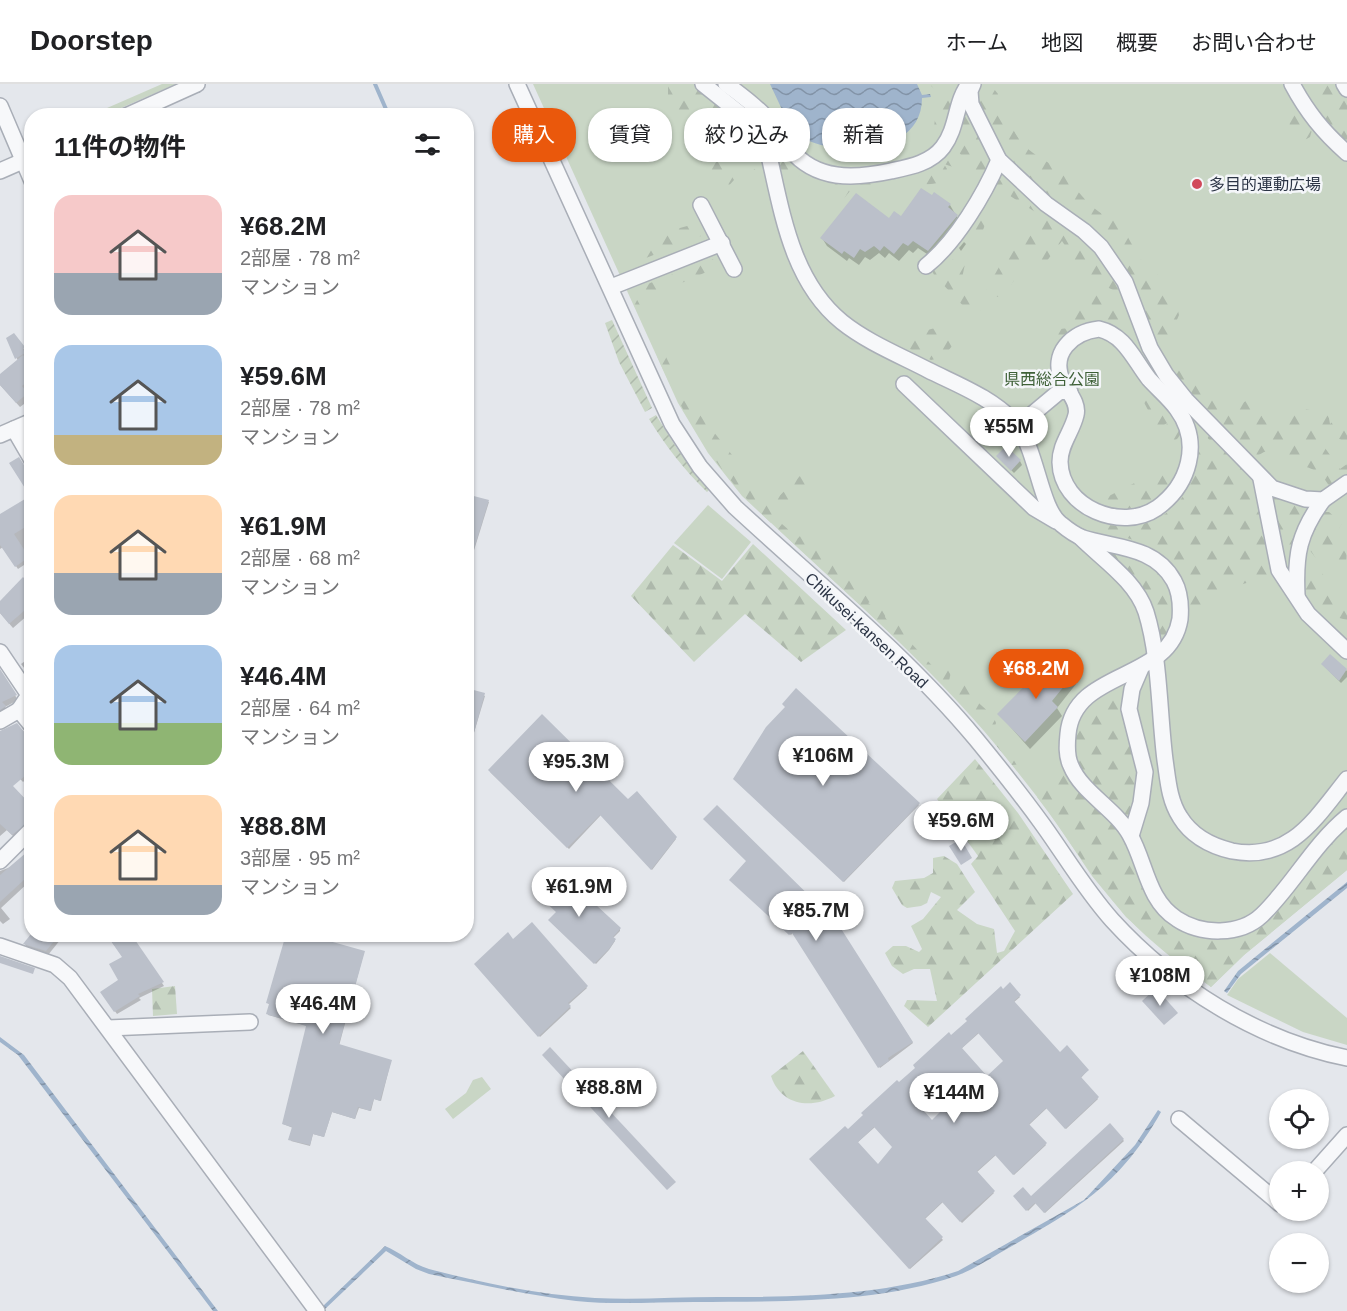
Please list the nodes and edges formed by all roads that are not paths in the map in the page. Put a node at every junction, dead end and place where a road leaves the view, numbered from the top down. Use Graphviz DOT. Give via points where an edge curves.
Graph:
graph roads {
  1 [pos="197,84"];
  2 [pos="516,84"];
  3 [pos="704,84"];
  4 [pos="726,84"];
  5 [pos="971,84"];
  6 [pos="1293,84"];
  7 [pos="1344,84"];
  8 [pos="1347,89"];
  9 [pos="0,106"];
  10 [pos="144,108"];
  11 [pos="24,153"];
  12 [pos="1347,153"];
  13 [pos="24,160"];
  14 [pos="999,160"];
  15 [pos="0,171"];
  16 [pos="701,205"];
  17 [pos="722,243"];
  18 [pos="926,266"];
  19 [pos="734,270"];
  20 [pos="611,287"];
  21 [pos="904,384"];
  22 [pos="1070,392"];
  23 [pos="24,425"];
  24 [pos="1018,426"];
  25 [pos="7,432"];
  26 [pos="24,451"];
  27 [pos="1261,479"];
  28 [pos="1347,483"];
  29 [pos="1323,500"];
  30 [pos="1056,521"];
  31 [pos="1080,537"];
  32 [pos="1297,595"];
  33 [pos="1347,651"];
  34 [pos="0,652"];
  35 [pos="1148,664"];
  36 [pos="24,686"];
  37 [pos="24,704"];
  38 [pos="20,710"];
  39 [pos="24,715"];
  40 [pos="0,721"];
  41 [pos="1347,779"];
  42 [pos="1347,817"];
  43 [pos="1131,836"];
  44 [pos="24,837"];
  45 [pos="0,861"];
  46 [pos="0,946"];
  47 [pos="250,1022"];
  48 [pos="108,1028"];
  49 [pos="1347,1058"];
  50 [pos="1179,1119"];
  51 [pos="1347,1135"];
  52 [pos="1324,1161"];
  53 [pos="1269,1195"];
  54 [pos="317,1311"];
  1 -- 10 [label="street"];
  2 -- 20 [label="street, Chikusei-kansen Road"];
  3 -- 24 [label="street" via="753,124 765,140 794,256 819,299 855,330 995,405"];
  4 -- 5 [label="street" via="766,117 802,161 837,177 915,166 931,158 943,148 953,130 962,94"];
  5 -- 14 [label="street" via="971,104"];
  6 -- 12 [label="street" via="1307,112"];
  7 -- 8 [label="street"];
  9 -- 11 [label="street"];
  13 -- 15 [label="street"];
  14 -- 18 [label="street" via="987,188 937,257"];
  14 -- 27 [label="street" via="1101,247 1125,282 1150,348 1166,375"];
  16 -- 17 [label="street"];
  17 -- 19 [label="street"];
  17 -- 20 [label="street"];
  20 -- 49 [label="street, Chikusei-kansen Road" via="672,424 712,482 913,672 976,739 1112,920 1177,980 1227,1011 1275,1035"];
  21 -- 30 [label="street" via="1034,508"];
  22 -- 22 [label="street" via="1076,414 1063,441 1060,463 1063,478 1080,502 1092,510 1125,519 1152,511 1166,501 1186,474 1190,442 1177,409 1110,331 1086,331 1066,344 1059,364"];
  22 -- 24 [label="street" via="1060,391"];
  23 -- 25 [label="street"];
  24 -- 30 [label="street"];
  25 -- 26 [label="street"];
  27 -- 29 [label="street" via="1285,494"];
  27 -- 32 [label="street" via="1274,555 1279,570"];
  28 -- 29 [label="street"];
  29 -- 32 [label="street" via="1300,538"];
  30 -- 31 [label="street"];
  31 -- 35 [label="street" via="1127,581 1146,610"];
  31 -- 35 [label="street" via="1129,548 1154,559 1174,580 1181,607 1179,625 1168,648"];
  32 -- 33 [label="street" via="1308,614"];
  34 -- 36 [label="street"];
  35 -- 41 [label="street" via="1171,798 1189,829 1206,841 1248,854 1290,843"];
  35 -- 43 [label="street" via="1132,690 1129,709 1145,772"];
  35 -- 43 [label="street" via="1100,686 1075,712 1069,728 1067,749 1071,766"];
  37 -- 38 [label="street"];
  38 -- 39 [label="street"];
  38 -- 40 [label="street"];
  42 -- 43 [label="street" via="1331,830 1260,917 1240,928 1216,931 1193,928 1162,906"];
  44 -- 45 [label="street"];
  46 -- 48 [label="street" via="55,966 70,978"];
  47 -- 48 [label="street"];
  48 -- 54 [label="street"];
  50 -- 53 [label="street"];
  51 -- 52 [label="street"];
}
